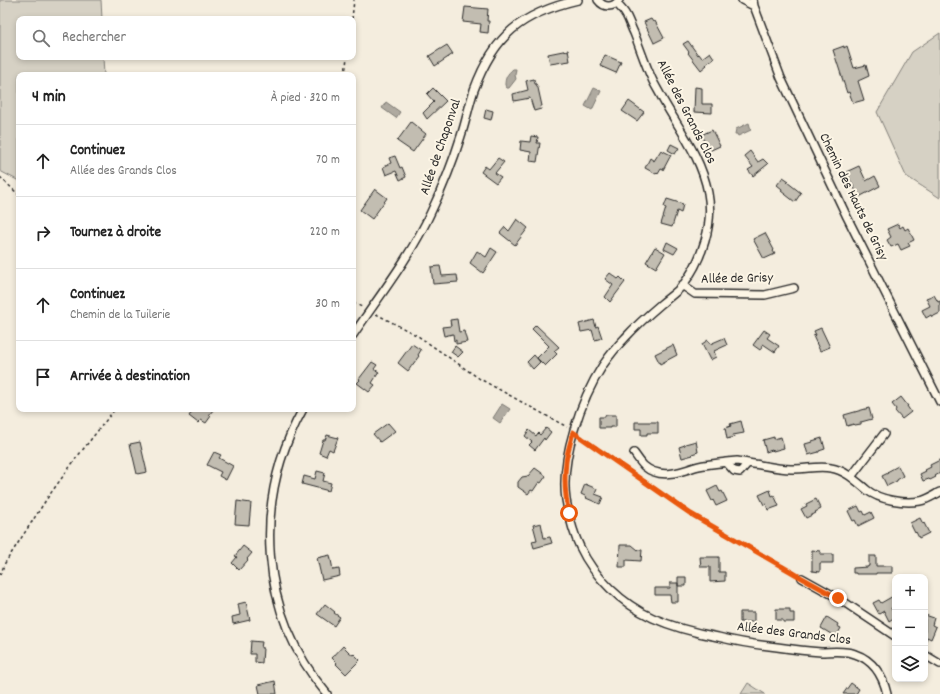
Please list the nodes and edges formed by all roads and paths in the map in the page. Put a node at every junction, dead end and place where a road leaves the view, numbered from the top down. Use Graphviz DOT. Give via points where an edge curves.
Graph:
graph roads {
  1 [pos="354,0"];
  2 [pos="578,0"];
  3 [pos="598,0"];
  4 [pos="742,0"];
  5 [pos="618,2"];
  6 [pos="753,3"];
  7 [pos="352,16"];
  8 [pos="347,60"];
  9 [pos="345,72"];
  10 [pos="0,177"];
  11 [pos="16,192"];
  12 [pos="682,285"];
  13 [pos="794,288"];
  14 [pos="356,304"];
  15 [pos="370,310"];
  16 [pos="356,331"];
  17 [pos="940,402"];
  18 [pos="113,412"];
  19 [pos="302,412"];
  20 [pos="573,432"];
  21 [pos="884,434"];
  22 [pos="634,453"];
  23 [pos="851,477"];
  24 [pos="940,492"];
  25 [pos="0,575"];
  26 [pos="802,578"];
  27 [pos="892,634"];
  28 [pos="928,657"];
  29 [pos="940,664"];
  30 [pos="327,694"];
  31 [pos="887,694"];
  1 -- 7 [label="path"];
  2 -- 15 [label="street, Allée de Chaponval" via="523,20 495,46 482,69 447,177 430,214 401,265"];
  3 -- 5 [label="street" via="607,6"];
  4 -- 6 [label="street"];
  5 -- 12 [label="street, Allée des Grands Clos" via="626,14 652,79 696,156 709,195 710,218 705,241 700,257"];
  6 -- 17 [label="street, Chemin des Hauts de Grisy" via="781,78"];
  8 -- 9 [label="path"];
  10 -- 11 [label="path"];
  12 -- 13 [label="street, Allée de Grisy" via="695,294 765,295"];
  12 -- 20 [label="street, Allée des Grands Clos" via="638,324 603,365 584,402"];
  14 -- 15 [label="path"];
  15 -- 16 [label="street, Allée de Chaponval"];
  15 -- 20 [label="path" via="418,336 480,379 567,426"];
  18 -- 25 [label="path" via="48,497 5,563"];
  19 -- 30 [label="street" via="284,449 274,485 269,525 271,561 275,589 286,624 307,668"];
  20 -- 26 [label="path" via="691,514"];
  20 -- 31 [label="street, Allée des Grands Clos" via="566,461 565,481 570,518 588,561 626,602 652,618 742,643 852,653 871,663 878,671"];
  21 -- 23 [label="street"];
  22 -- 23 [label="street" via="644,466 656,473 680,472 726,462 734,471 740,472 748,463 790,470 820,466 833,468"];
  23 -- 24 [label="street" via="869,492 896,502 921,501"];
  26 -- 27 [label="street" via="838,598"];
  28 -- 29 [label="street"];
}
